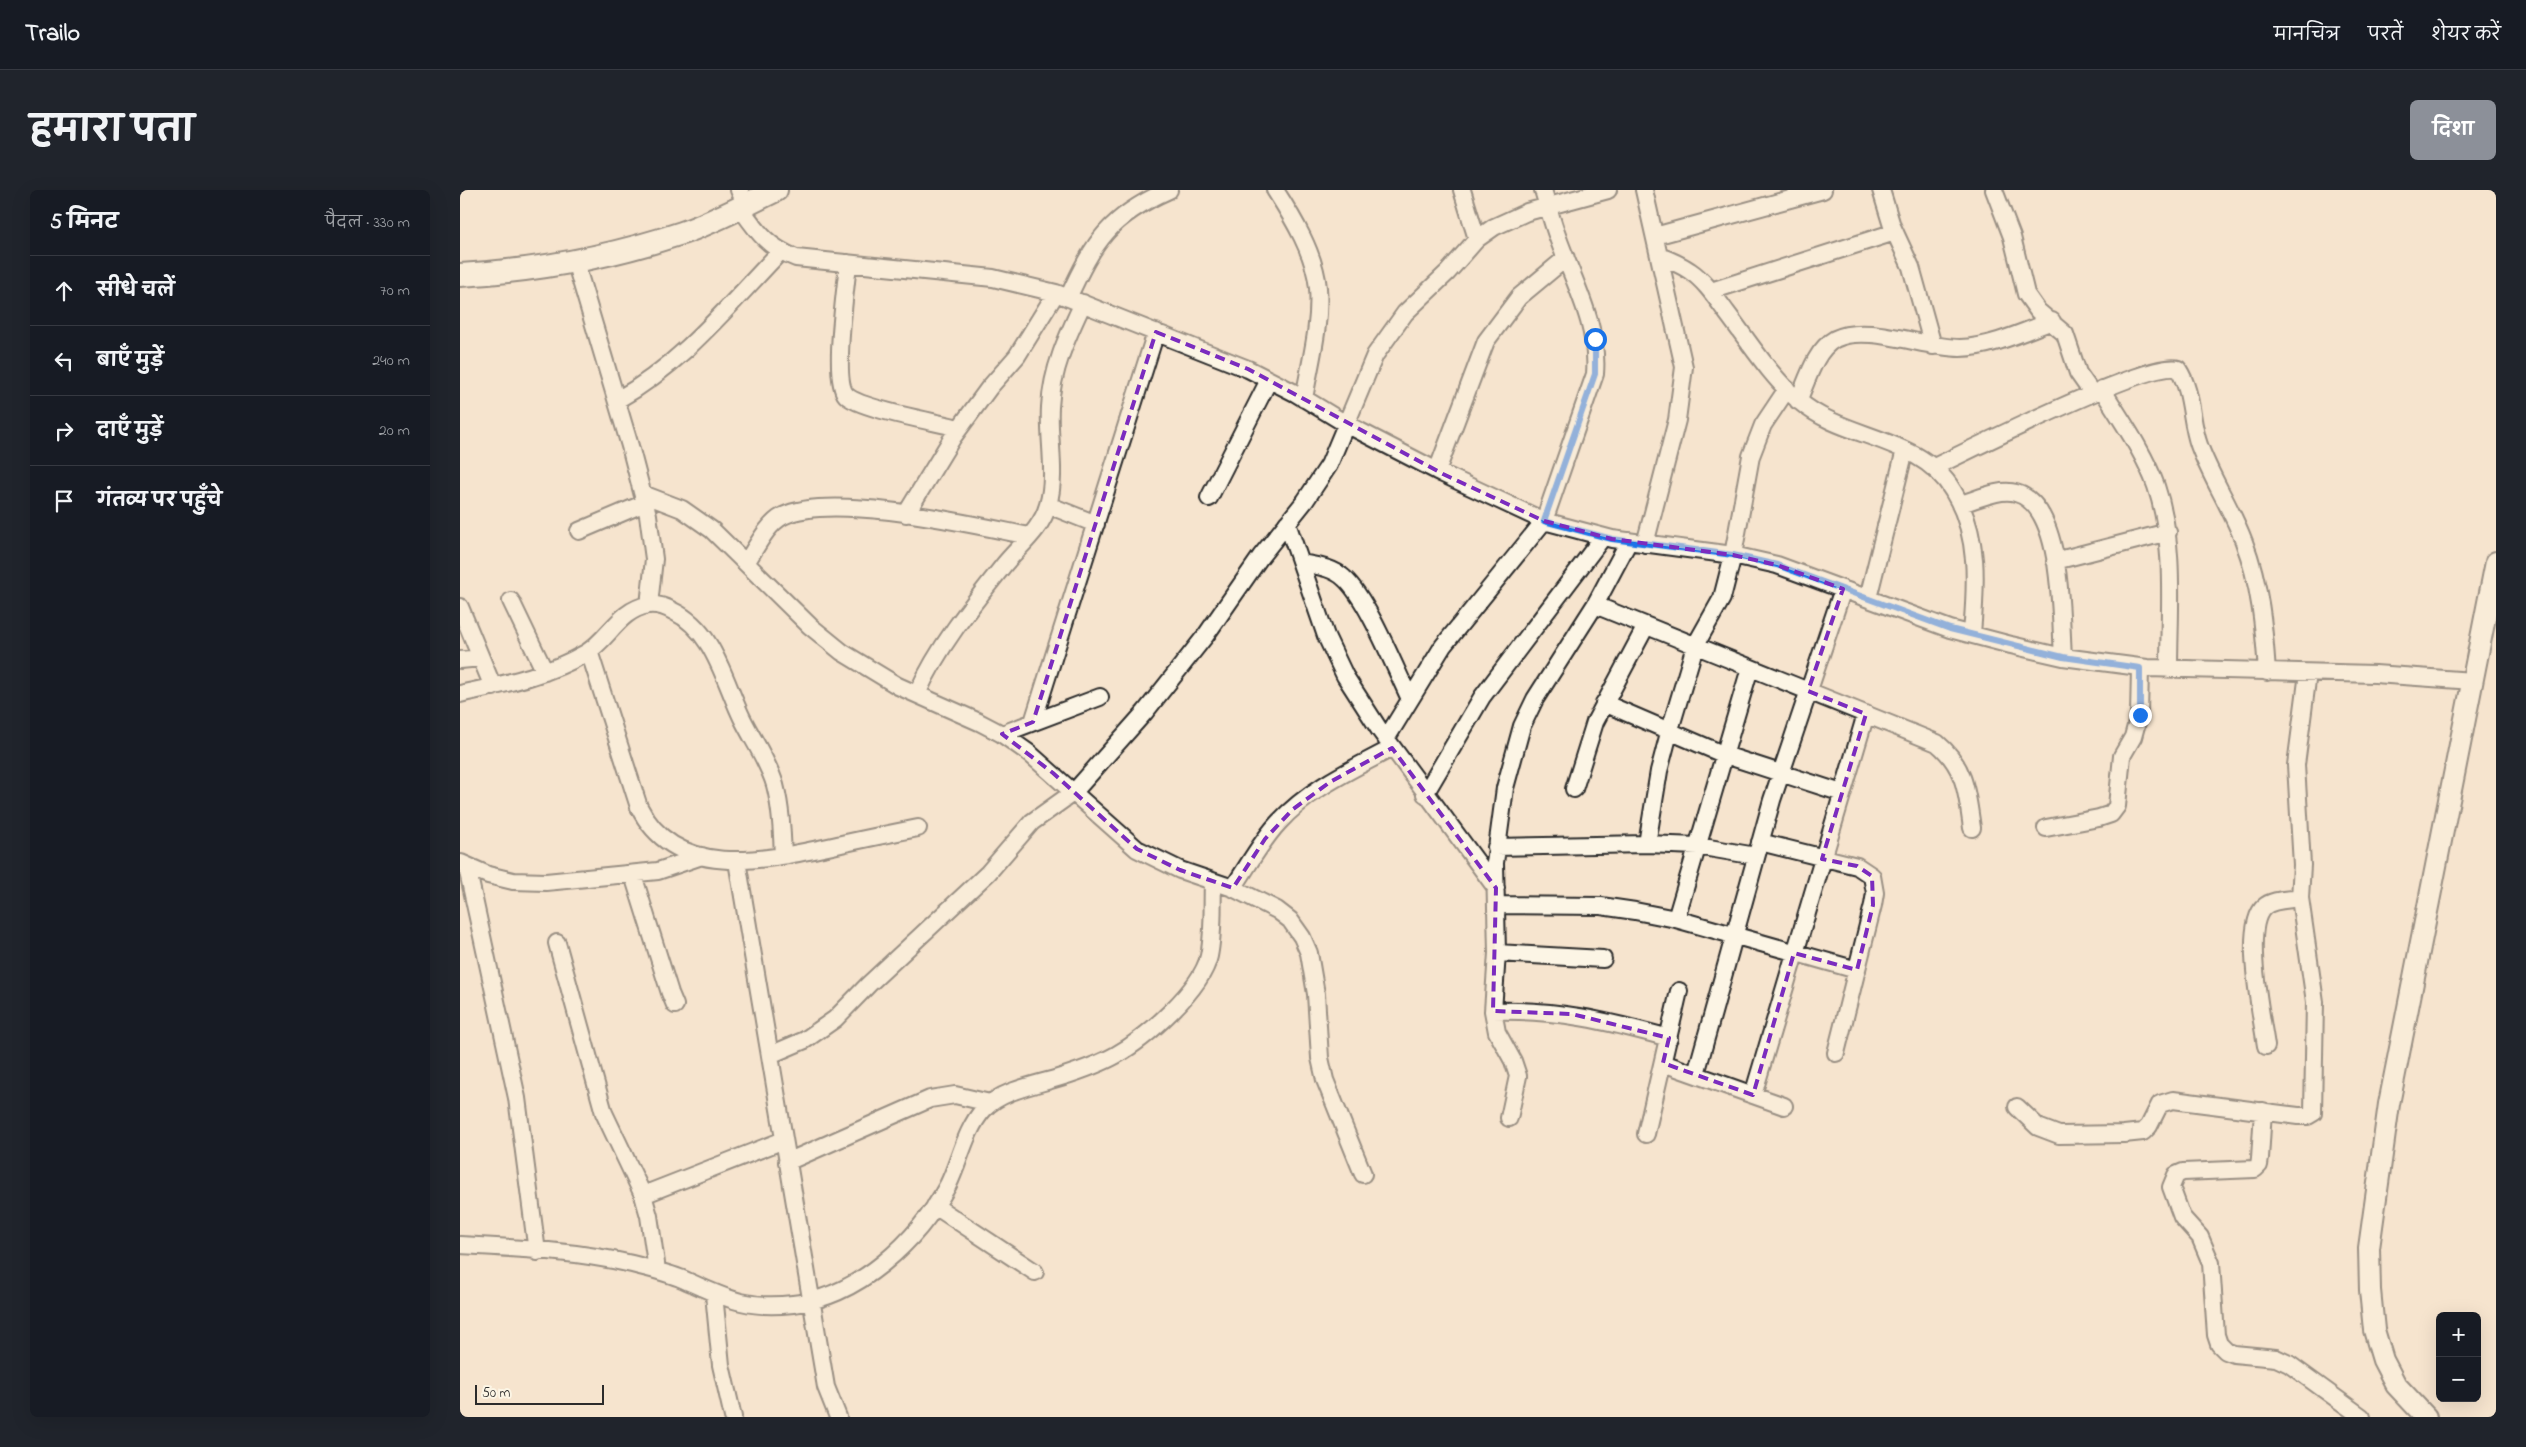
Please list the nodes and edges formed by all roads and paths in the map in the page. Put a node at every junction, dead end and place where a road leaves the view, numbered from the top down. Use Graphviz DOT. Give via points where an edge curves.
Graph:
graph roads {
  1 [pos="776,190"];
  2 [pos="1169,190"];
  3 [pos="1275,190"];
  4 [pos="1462,190"];
  5 [pos="1543,190"];
  6 [pos="1608,190"];
  7 [pos="1644,190"];
  8 [pos="1823,190"];
  9 [pos="1881,190"];
  10 [pos="1994,190"];
  11 [pos="742,201"];
  12 [pos="1548,206"];
  13 [pos="1895,232"];
  14 [pos="1655,236"];
  15 [pos="1477,240"];
  16 [pos="780,252"];
  17 [pos="1659,256"];
  18 [pos="1566,258"];
  19 [pos="575,261"];
  20 [pos="848,263"];
  21 [pos="460,275"];
  22 [pos="1711,292"];
  23 [pos="1069,298"];
  24 [pos="2052,321"];
  25 [pos="1156,332"];
  26 [pos="1932,346"];
  27 [pos="1269,380"];
  28 [pos="2097,391"];
  29 [pos="1793,395"];
  30 [pos="1304,399"];
  31 [pos="617,400"];
  32 [pos="1346,424"];
  33 [pos="959,428"];
  34 [pos="1905,450"];
  35 [pos="1934,467"];
  36 [pos="1437,471"];
  37 [pos="644,498"];
  38 [pos="1209,498"];
  39 [pos="1960,504"];
  40 [pos="1048,505"];
  41 [pos="906,514"];
  42 [pos="1544,521"];
  43 [pos="1287,523"];
  44 [pos="1096,524"];
  45 [pos="579,530"];
  46 [pos="2168,532"];
  47 [pos="1029,536"];
  48 [pos="1603,537"];
  49 [pos="1629,541"];
  50 [pos="1645,544"];
  51 [pos="1733,555"];
  52 [pos="2055,561"];
  53 [pos="2496,562"];
  54 [pos="746,563"];
  55 [pos="1301,563"];
  56 [pos="1843,589"];
  57 [pos="1868,598"];
  58 [pos="511,601"];
  59 [pos="650,604"];
  60 [pos="1595,605"];
  61 [pos="460,607"];
  62 [pos="1646,626"];
  63 [pos="1972,634"];
  64 [pos="1695,646"];
  65 [pos="589,651"];
  66 [pos="2063,657"];
  67 [pos="481,658"];
  68 [pos="460,660"];
  69 [pos="1750,668"];
  70 [pos="2140,668"];
  71 [pos="2168,669"];
  72 [pos="545,672"];
  73 [pos="2267,672"];
  74 [pos="2308,673"];
  75 [pos="2473,681"];
  76 [pos="493,687"];
  77 [pos="1808,690"];
  78 [pos="460,694"];
  79 [pos="917,694"];
  80 [pos="1100,697"];
  81 [pos="1410,699"];
  82 [pos="1604,703"];
  83 [pos="1866,714"];
  84 [pos="1033,722"];
  85 [pos="1669,733"];
  86 [pos="1002,734"];
  87 [pos="1389,743"];
  88 [pos="1725,755"];
  89 [pos="1781,773"];
  90 [pos="1574,789"];
  91 [pos="1074,792"];
  92 [pos="1842,793"];
  93 [pos="1425,794"];
  94 [pos="918,828"];
  95 [pos="1972,828"];
  96 [pos="2046,828"];
  97 [pos="1647,844"];
  98 [pos="1697,846"];
  99 [pos="1496,847"];
  100 [pos="1758,849"];
  101 [pos="702,856"];
  102 [pos="783,856"];
  103 [pos="1822,859"];
  104 [pos="738,861"];
  105 [pos="463,865"];
  106 [pos="632,874"];
  107 [pos="1213,882"];
  108 [pos="1233,888"];
  109 [pos="1496,888"];
  110 [pos="2300,898"];
  111 [pos="1497,905"];
  112 [pos="1676,919"];
  113 [pos="1733,936"];
  114 [pos="557,943"];
  115 [pos="1497,953"];
  116 [pos="1794,953"];
  117 [pos="1603,958"];
  118 [pos="1857,970"];
  119 [pos="1679,991"];
  120 [pos="675,1005"];
  121 [pos="1493,1011"];
  122 [pos="1669,1038"];
  123 [pos="2266,1046"];
  124 [pos="1836,1053"];
  125 [pos="770,1054"];
  126 [pos="1663,1063"];
  127 [pos="1696,1074"];
  128 [pos="1753,1095"];
  129 [pos="990,1103"];
  130 [pos="1784,1106"];
  131 [pos="2017,1108"];
  132 [pos="2264,1111"];
  133 [pos="1509,1118"];
  134 [pos="1646,1134"];
  135 [pos="784,1140"];
  136 [pos="787,1162"];
  137 [pos="1363,1174"];
  138 [pos="643,1195"];
  139 [pos="934,1206"];
  140 [pos="460,1245"];
  141 [pos="538,1252"];
  142 [pos="656,1270"];
  143 [pos="1035,1272"];
  144 [pos="714,1294"];
  145 [pos="812,1301"];
  146 [pos="733,1417"];
  147 [pos="838,1417"];
  148 [pos="2362,1417"];
  149 [pos="2426,1417"];
  1 -- 11 [label="main road"];
  2 -- 23 [label="street" via="1134,207 1108,228 1090,252"];
  3 -- 30 [label="street" via="1309,254 1318,289"];
  4 -- 15 [label="street"];
  5 -- 12 [label="street"];
  6 -- 12 [label="street"];
  7 -- 14 [label="street"];
  8 -- 14 [label="street"];
  9 -- 13 [label="street"];
  10 -- 24 [label="street" via="2012,237 2026,294 2038,311"];
  11 -- 16 [label="street" via="764,240"];
  11 -- 19 [label="main road" via="683,233"];
  12 -- 15 [label="street" via="1512,217"];
  12 -- 18 [label="street"];
  13 -- 22 [label="street"];
  13 -- 26 [label="street" via="1911,267"];
  14 -- 17 [label="street"];
  15 -- 32 [label="street" via="1393,327 1375,355"];
  16 -- 20 [label="street" via="810,260"];
  16 -- 31 [label="street" via="675,360 643,386"];
  17 -- 22 [label="street" via="1689,270"];
  17 -- 50 [label="street" via="1682,351 1683,384"];
  18 -- 36 [label="street" via="1519,297 1486,341"];
  18 -- 42 [label="street" via="1592,330 1596,365"];
  19 -- 21 [label="main road" via="545,268"];
  19 -- 31 [label="street"];
  20 -- 23 [label="street" via="993,278"];
  20 -- 33 [label="street" via="840,366 842,389 847,397 869,406"];
  22 -- 29 [label="street"];
  23 -- 25 [label="street"];
  23 -- 33 [label="street" via="989,388"];
  23 -- 40 [label="street" via="1050,407"];
  24 -- 26 [label="street" via="1979,345 1962,348"];
  24 -- 28 [label="street" via="2069,342 2078,373"];
  25 -- 27 [label="street"];
  25 -- 44 [label="street"];
  26 -- 29 [label="street" via="1878,336 1839,338 1826,346"];
  27 -- 30 [label="street"];
  27 -- 38 [label="street"];
  28 -- 35 [label="street"];
  28 -- 46 [label="street" via="2153,478"];
  28 -- 73 [label="street" via="2171,366 2178,369 2188,390 2200,447 2254,569 2262,612"];
  29 -- 34 [label="street" via="1815,412 1843,426"];
  29 -- 51 [label="street" via="1763,425 1756,442"];
  30 -- 32 [label="street"];
  31 -- 37 [label="street"];
  32 -- 36 [label="street"];
  32 -- 43 [label="street" via="1329,465"];
  33 -- 41 [label="street"];
  34 -- 35 [label="street"];
  34 -- 57 [label="street"];
  35 -- 39 [label="street" via="1954,490"];
  36 -- 42 [label="street"];
  37 -- 45 [label="street"];
  37 -- 54 [label="street" via="666,502 698,519"];
  37 -- 59 [label="street" via="654,559"];
  39 -- 52 [label="street" via="2006,492 2024,496 2040,513 2050,535"];
  39 -- 63 [label="street" via="1974,554"];
  40 -- 44 [label="street"];
  40 -- 47 [label="street"];
  41 -- 47 [label="street"];
  41 -- 54 [label="street" via="823,507 794,511 772,524"];
  42 -- 48 [label="street"];
  42 -- 81 [label="street" via="1443,646"];
  43 -- 55 [label="street"];
  43 -- 91 [label="street" via="1172,679"];
  44 -- 84 [label="street"];
  46 -- 52 [label="street"];
  46 -- 71 [label="street"];
  47 -- 79 [label="street" via="1004,564 948,640 925,675"];
  48 -- 49 [label="street"];
  48 -- 93 [label="street" via="1482,697"];
  49 -- 50 [label="street"];
  49 -- 60 [label="street"];
  50 -- 51 [label="street"];
  51 -- 56 [label="street" via="1777,565"];
  51 -- 64 [label="street" via="1722,598"];
  52 -- 66 [label="street"];
  53 -- 75 [label="street"];
  54 -- 79 [label="street" via="810,626 842,652"];
  55 -- 81 [label="street" via="1334,571 1356,592"];
  55 -- 87 [label="street" via="1335,657"];
  56 -- 57 [label="street"];
  56 -- 77 [label="street"];
  57 -- 63 [label="street"];
  58 -- 72 [label="street"];
  59 -- 65 [label="street" via="626,614"];
  59 -- 102 [label="street" via="664,607 691,622 714,652 774,784 780,810"];
  60 -- 62 [label="street"];
  60 -- 99 [label="street" via="1551,671 1522,726 1505,788"];
  61 -- 67 [label="street"];
  62 -- 64 [label="street"];
  62 -- 82 [label="street"];
  63 -- 66 [label="street"];
  64 -- 69 [label="street"];
  64 -- 85 [label="street"];
  65 -- 72 [label="street"];
  65 -- 101 [label="street" via="630,782 646,822 671,844"];
  66 -- 70 [label="street"];
  67 -- 68 [label="street"];
  67 -- 76 [label="street"];
  69 -- 77 [label="street"];
  69 -- 88 [label="street"];
  70 -- 71 [label="street"];
  70 -- 96 [label="street" via="2140,715 2133,738 2122,756 2117,806 2111,814 2099,818"];
  71 -- 73 [label="street"];
  72 -- 76 [label="street"];
  73 -- 74 [label="street"];
  74 -- 75 [label="street"];
  74 -- 110 [label="street" via="2296,765 2302,865"];
  75 -- 149 [label="street" via="2389,1104 2369,1248 2374,1330 2383,1360 2396,1385"];
  76 -- 78 [label="street"];
  77 -- 83 [label="street"];
  77 -- 89 [label="street"];
  79 -- 86 [label="street"];
  80 -- 84 [label="street"];
  81 -- 87 [label="street"];
  82 -- 85 [label="street"];
  82 -- 90 [label="street"];
  83 -- 92 [label="street"];
  83 -- 95 [label="street" via="1925,737 1955,760 1963,781"];
  84 -- 86 [label="street"];
  85 -- 88 [label="street"];
  85 -- 97 [label="street"];
  86 -- 91 [label="street"];
  87 -- 93 [label="street"];
  87 -- 108 [label="street" via="1292,810 1265,839"];
  88 -- 89 [label="street"];
  88 -- 98 [label="street"];
  89 -- 92 [label="street"];
  89 -- 100 [label="street"];
  91 -- 107 [label="street" via="1138,849"];
  91 -- 125 [label="street" via="1032,822 988,873 835,1019 805,1040"];
  92 -- 103 [label="street"];
  93 -- 109 [label="street"];
  94 -- 102 [label="street"];
  97 -- 98 [label="street"];
  97 -- 99 [label="street"];
  98 -- 100 [label="street"];
  98 -- 112 [label="street"];
  99 -- 109 [label="street"];
  100 -- 103 [label="street"];
  100 -- 113 [label="street"];
  101 -- 104 [label="street"];
  101 -- 106 [label="street" via="658,870"];
  102 -- 104 [label="street"];
  103 -- 116 [label="street"];
  103 -- 118 [label="street" via="1857,866 1872,876 1875,893"];
  104 -- 125 [label="street"];
  105 -- 106 [label="street" via="488,876 513,881 546,882"];
  105 -- 141 [label="street" via="518,1098"];
  106 -- 120 [label="street"];
  107 -- 108 [label="street"];
  107 -- 129 [label="street" via="1209,956 1204,970 1183,998 1119,1054"];
  108 -- 137 [label="street" via="1277,910 1290,920 1302,937 1313,973 1320,1058 1325,1080"];
  109 -- 111 [label="street"];
  110 -- 123 [label="street" via="2272,902 2264,907 2253,929"];
  110 -- 132 [label="street" via="2314,995 2313,1113 2308,1116"];
  111 -- 112 [label="street" via="1601,906"];
  111 -- 115 [label="street"];
  112 -- 113 [label="street"];
  113 -- 116 [label="street"];
  113 -- 127 [label="street"];
  114 -- 138 [label="street" via="604,1113"];
  115 -- 117 [label="street"];
  115 -- 121 [label="street"];
  116 -- 118 [label="street"];
  116 -- 128 [label="street"];
  118 -- 124 [label="street"];
  119 -- 122 [label="street"];
  121 -- 122 [label="street" via="1572,1014"];
  121 -- 133 [label="street" via="1497,1032 1518,1076"];
  122 -- 126 [label="street"];
  125 -- 135 [label="street"];
  126 -- 127 [label="street"];
  126 -- 134 [label="street"];
  127 -- 128 [label="street"];
  128 -- 130 [label="street"];
  129 -- 136 [label="street" via="955,1096 930,1099"];
  129 -- 139 [label="street" via="974,1124 954,1171"];
  131 -- 132 [label="street" via="2038,1127 2070,1136 2142,1132 2149,1126 2160,1104 2166,1101"];
  132 -- 148 [label="street" via="2259,1165 2255,1169 2183,1172 2176,1175 2171,1187 2182,1217 2200,1237 2211,1263 2216,1335 2226,1351 2276,1358 2289,1364"];
  135 -- 136 [label="street"];
  135 -- 138 [label="street"];
  136 -- 145 [label="street"];
  138 -- 142 [label="street"];
  139 -- 143 [label="street"];
  139 -- 145 [label="street" via="919,1227 862,1280 842,1292"];
  140 -- 141 [label="street"];
  141 -- 142 [label="street" via="594,1258"];
  142 -- 144 [label="street"];
  144 -- 145 [label="street" via="754,1306"];
  144 -- 146 [label="street" via="721,1365"];
  145 -- 147 [label="street" via="826,1387"];
}
